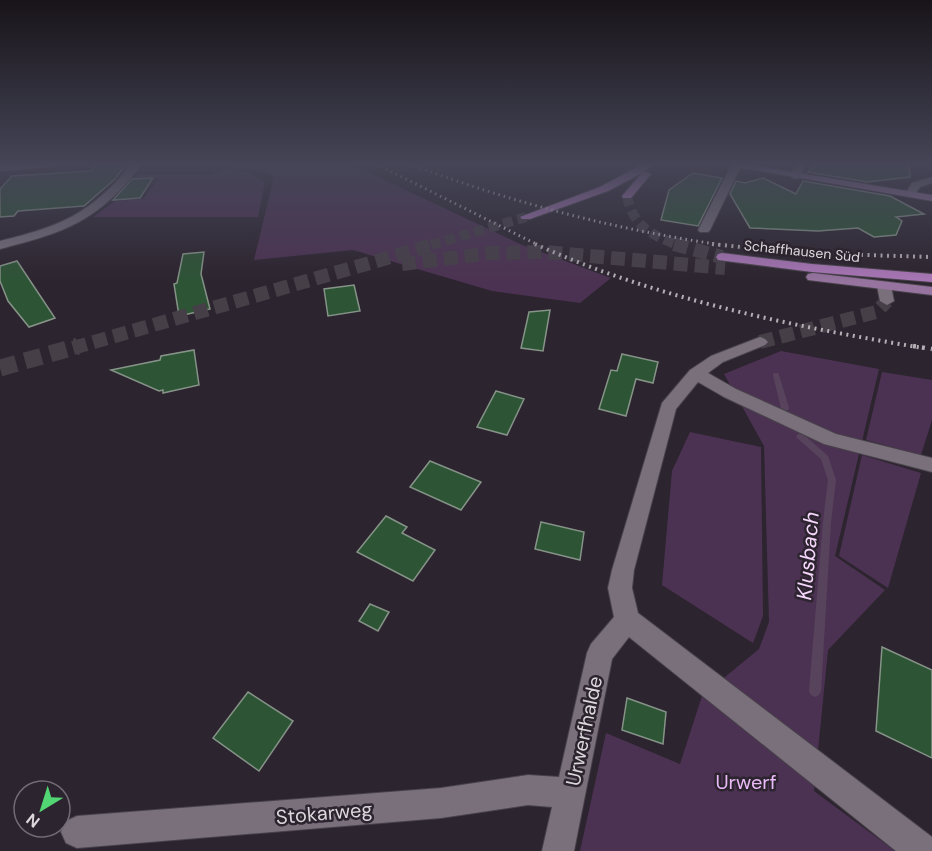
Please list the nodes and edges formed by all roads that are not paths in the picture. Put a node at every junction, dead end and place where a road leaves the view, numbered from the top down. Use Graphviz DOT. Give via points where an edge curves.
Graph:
graph roads {
  1 [pos="103,204"];
  2 [pos="565,204"];
  3 [pos="715,204"];
  4 [pos="526,217"];
  5 [pos="704,230"];
  6 [pos="0,245"];
  7 [pos="932,271"];
  8 [pos="813,277"];
  9 [pos="932,278"];
  10 [pos="882,279"];
  11 [pos="932,291"];
  12 [pos="887,301"];
  13 [pos="760,342"];
  14 [pos="696,374"];
  15 [pos="932,465"];
  16 [pos="627,620"];
  17 [pos="570,793"];
  18 [pos="77,832"];
  19 [pos="558,851"];
  20 [pos="925,851"];
  1 -- 6 [label="street" via="50,233"];
  2 -- 4 [label="highway"];
  3 -- 5 [label="street"];
  7 -- 10 [label="highway, Schaffhausen Süd"];
  8 -- 10 [label="main road"];
  8 -- 10 [label="highway, Schaffhausen Süd" via="724,262 812,268"];
  9 -- 10 [label="main road" via="884,282"];
  10 -- 11 [label="main road"];
  10 -- 12 [label="street"];
  13 -- 14 [label="street" via="717,359"];
  14 -- 15 [label="street" via="831,439"];
  14 -- 16 [label="street" via="669,407 629,549 620,588"];
  16 -- 17 [label="street, Urwerfhalde" via="600,653"];
  16 -- 20 [label="street"];
  17 -- 18 [label="street, Stokarweg" via="528,790 441,804"];
  17 -- 19 [label="street, Urwerfhalde"];
}
